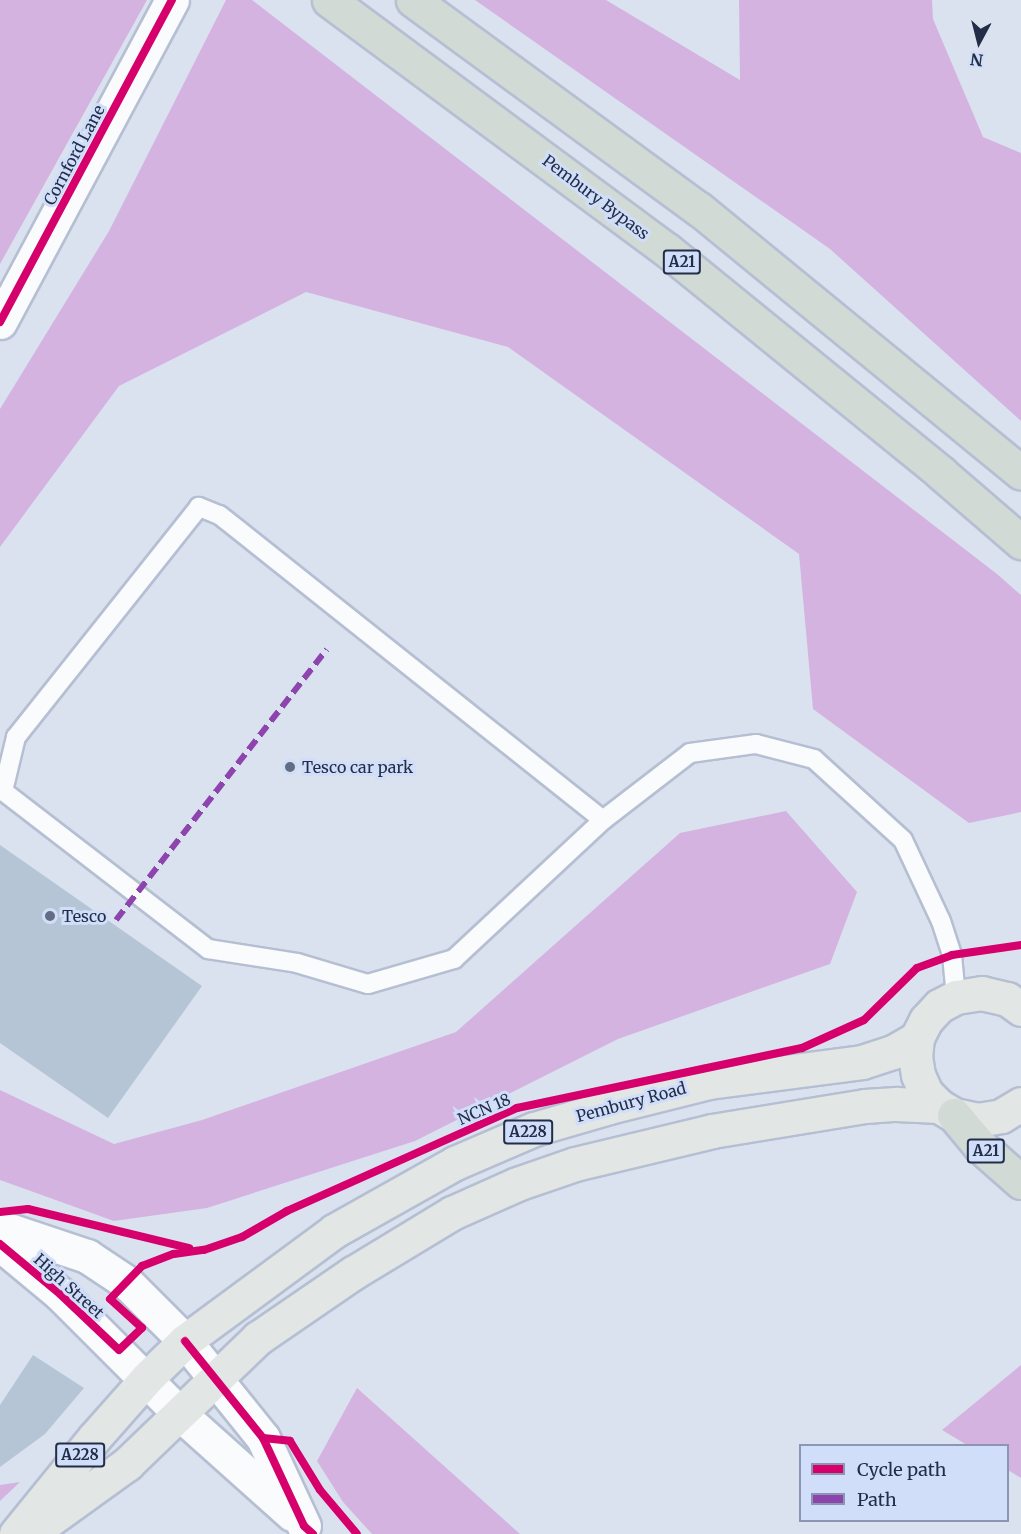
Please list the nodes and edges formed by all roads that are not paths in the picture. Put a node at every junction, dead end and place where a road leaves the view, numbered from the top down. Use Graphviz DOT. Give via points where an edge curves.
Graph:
graph roads {
  1 [pos="172,0"];
  2 [pos="329,0"];
  3 [pos="413,0"];
  4 [pos="0,322"];
  5 [pos="1021,473"];
  6 [pos="1021,542"];
  7 [pos="603,820"];
  8 [pos="956,997"];
  9 [pos="1016,1002"];
  10 [pos="917,1038"];
  11 [pos="1021,1104"];
  12 [pos="947,1111"];
  13 [pos="1021,1182"];
  14 [pos="0,1227"];
  15 [pos="0,1244"];
  16 [pos="185,1341"];
  17 [pos="147,1378"];
  18 [pos="216,1378"];
  19 [pos="180,1414"];
  20 [pos="308,1530"];
  21 [pos="16,1534"];
  22 [pos="30,1534"];
  1 -- 4 [label="street, Cornford Lane"];
  2 -- 6 [label="highway, Pembury Bypass / A21" via="667,250"];
  3 -- 5 [label="highway" via="699,208"];
  7 -- 7 [label="lane" via="454,959 368,984 297,963 208,949 3,791 16,737 199,507 219,515"];
  7 -- 8 [label="lane" via="690,753 756,744 814,759 903,840 941,921 952,955"];
  8 -- 9 [label="main road" via="982,993"];
  8 -- 10 [label="main road" via="939,1006"];
  10 -- 12 [label="main road" via="918,1075 926,1093"];
  10 -- 16 [label="main road, Pembury Road / A228" via="893,1052 862,1062 709,1082 534,1129 455,1162 334,1231"];
  11 -- 12 [label="main road" via="1001,1116 978,1120"];
  12 -- 13 [label="highway, A21"];
  12 -- 18 [label="main road, A228" via="896,1104 865,1106 712,1131 575,1164 517,1184 452,1213 353,1273 258,1338"];
  14 -- 16 [label="street, High Street" via="87,1256 126,1282"];
  15 -- 17 [label="street, High Street" via="60,1294"];
  16 -- 17 [label="main road, A228"];
  16 -- 18 [label="street, High Street"];
  17 -- 19 [label="street, High Street"];
  17 -- 21 [label="main road, A228"];
  18 -- 19 [label="main road, A228"];
  18 -- 20 [label="street, High Street" via="262,1438"];
  19 -- 20 [label="street, High Street"];
  19 -- 22 [label="main road, A228" via="127,1464"];
}
